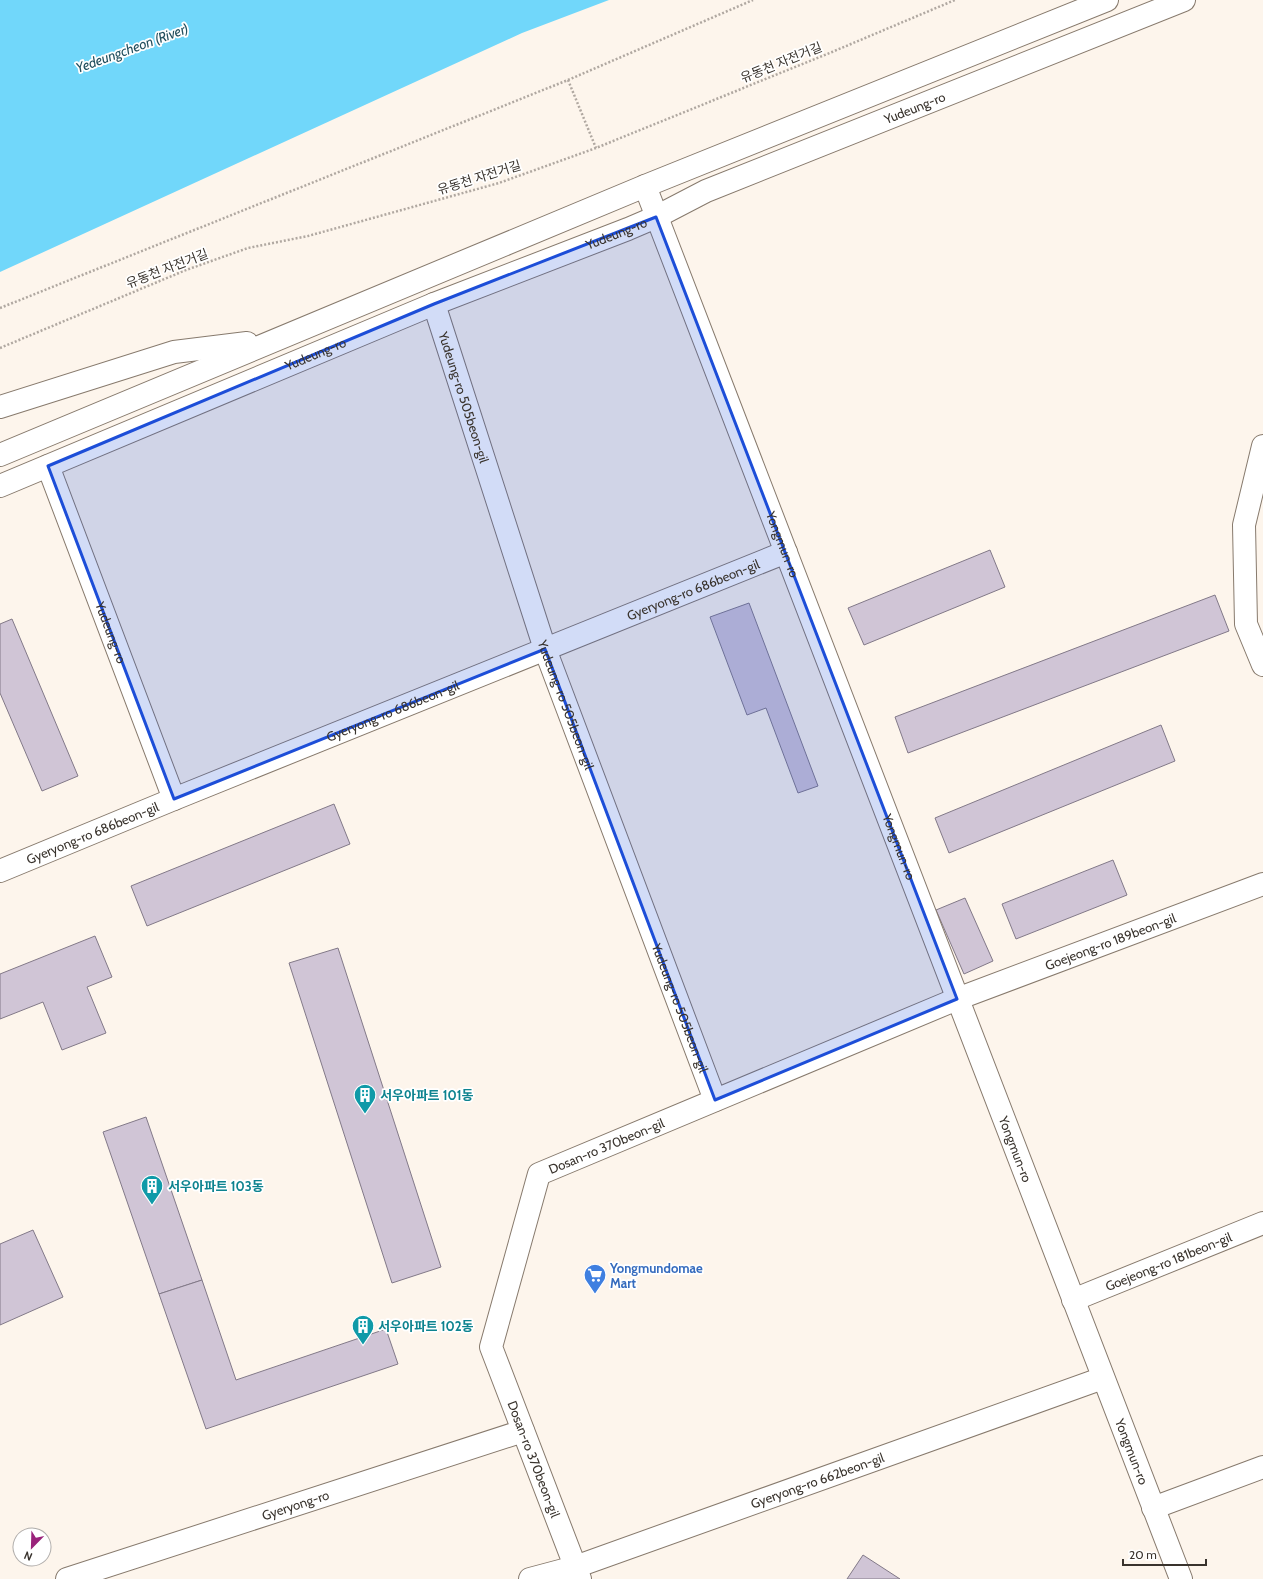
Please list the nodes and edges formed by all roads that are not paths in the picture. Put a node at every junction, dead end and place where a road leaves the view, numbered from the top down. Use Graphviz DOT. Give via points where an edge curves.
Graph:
graph roads {
  1 [pos="1107,0"];
  2 [pos="1184,0"];
  3 [pos="645,186"];
  4 [pos="656,217"];
  5 [pos="434,304"];
  6 [pos="272,340"];
  7 [pos="0,407"];
  8 [pos="1263,446"];
  9 [pos="0,455"];
  10 [pos="48,466"];
  11 [pos="0,486"];
  12 [pos="786,552"];
  13 [pos="545,649"];
  14 [pos="1263,665"];
  15 [pos="174,799"];
  16 [pos="0,871"];
  17 [pos="1263,884"];
  18 [pos="957,999"];
  19 [pos="715,1100"];
  20 [pos="1263,1223"];
  21 [pos="1073,1300"];
  22 [pos="1103,1378"];
  23 [pos="523,1431"];
  24 [pos="1263,1467"];
  25 [pos="1153,1508"];
  26 [pos="578,1573"];
  27 [pos="67,1579"];
  28 [pos="530,1579"];
  29 [pos="1181,1579"];
  1 -- 3 [label="street"];
  2 -- 4 [label="street, Yudeung-ro" via="706,191"];
  3 -- 4 [label="street, Yongmun-ro"];
  3 -- 6 [label="street"];
  4 -- 5 [label="street, Yudeung-ro"];
  4 -- 12 [label="street, Yongmun-ro"];
  5 -- 10 [label="street, Yudeung-ro"];
  5 -- 13 [label="street, Yudeung-ro 505beon-gil"];
  6 -- 7 [label="street" via="174,352"];
  6 -- 9 [label="street"];
  8 -- 14 [label="street" via="1244,526 1246,624"];
  10 -- 11 [label="street, Yudeung-ro"];
  10 -- 15 [label="street, Yudeung-ro"];
  12 -- 13 [label="street, Gyeryong-ro 686beon-gil"];
  12 -- 18 [label="street, Yongmun-ro"];
  13 -- 15 [label="street, Gyeryong-ro 686beon-gil"];
  13 -- 19 [label="street, Yudeung-ro 505beon-gil"];
  15 -- 16 [label="street, Gyeryong-ro 686beon-gil"];
  17 -- 18 [label="street, Goejeong-ro 189beon-gil"];
  18 -- 19 [label="street, Dosan-ro 370beon-gil"];
  18 -- 21 [label="street, Yongmun-ro"];
  19 -- 23 [label="street, Dosan-ro 370beon-gil" via="539,1174 491,1347"];
  20 -- 21 [label="street, Goejeong-ro 181beon-gil"];
  21 -- 22 [label="street, Yongmun-ro"];
  22 -- 25 [label="street, Yongmun-ro"];
  22 -- 26 [label="street, Gyeryong-ro 662beon-gil"];
  23 -- 26 [label="street, Dosan-ro 370beon-gil"];
  23 -- 27 [label="street, Gyeryong-ro"];
  24 -- 25 [label="street"];
  25 -- 29 [label="street, Yongmun-ro"];
  26 -- 28 [label="street, Gyeryong-ro 662beon-gil"];
}
